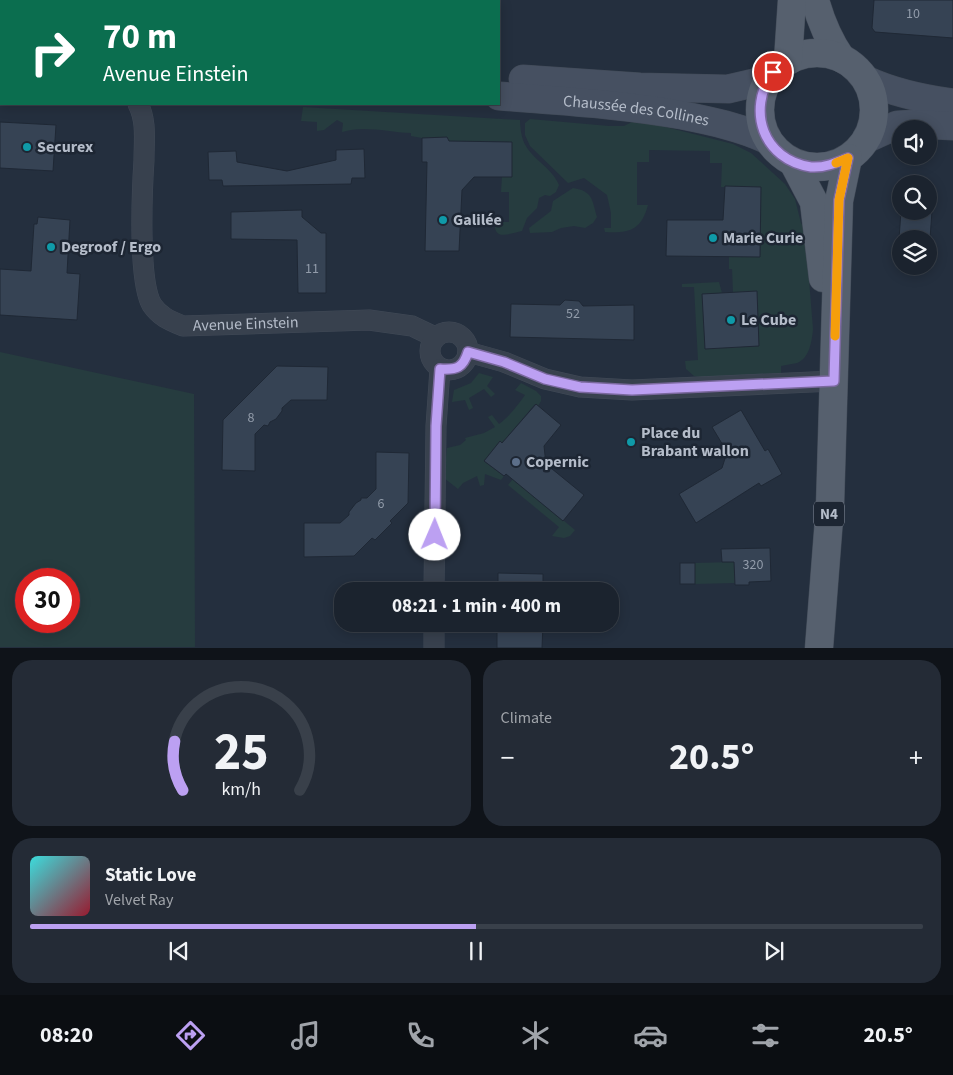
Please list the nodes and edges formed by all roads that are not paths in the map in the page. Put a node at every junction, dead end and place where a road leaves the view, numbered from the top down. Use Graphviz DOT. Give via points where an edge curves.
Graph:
graph roads {
  1 [pos="792,0"];
  2 [pos="815,0"];
  3 [pos="841,58"];
  4 [pos="788,60"];
  5 [pos="500,77"];
  6 [pos="767,80"];
  7 [pos="866,80"];
  8 [pos="500,96"];
  9 [pos="953,103"];
  10 [pos="138,105"];
  11 [pos="155,105"];
  12 [pos="145,125"];
  13 [pos="953,126"];
  14 [pos="768,140"];
  15 [pos="857,148"];
  16 [pos="794,162"];
  17 [pos="435,337"];
  18 [pos="468,352"];
  19 [pos="440,369"];
  20 [pos="834,381"];
  21 [pos="434,582"];
  22 [pos="434,632"];
  23 [pos="434,648"];
  24 [pos="819,648"];
  1 -- 4 [label="main road"];
  2 -- 3 [label="main road, N4" via="829,40"];
  3 -- 4 [label="main road, N4" via="824,52 805,53"];
  3 -- 7 [label="main road, N4" via="856,67"];
  4 -- 6 [label="main road, N4"];
  5 -- 6 [label="main road, Chaussée des Collines" via="728,90"];
  6 -- 14 [label="main road, N4" via="760,100 760,120"];
  7 -- 9 [label="main road" via="919,98"];
  7 -- 15 [label="main road, N4" via="873,100 874,120"];
  8 -- 14 [label="main road, Chaussée des Collines" via="660,112 721,123"];
  10 -- 12 [label="street, Avenue Einstein"];
  11 -- 12 [label="street, Avenue Einstein"];
  12 -- 17 [label="street, Avenue Einstein" via="142,231 146,291 152,305 165,319 183,326 369,320 412,326"];
  13 -- 15 [label="main road" via="897,125"];
  14 -- 16 [label="main road, N4"];
  15 -- 16 [label="main road, N4" via="831,165 812,167"];
  15 -- 20 [label="main road, N4" via="839,200"];
  16 -- 20 [label="main road, N4" via="814,202"];
  17 -- 18 [label="street" via="448,332 459,335 467,343"];
  17 -- 19 [label="street" via="430,350"];
  18 -- 19 [label="street" via="463,364"];
  18 -- 20 [label="street" via="545,379 580,387 632,390"];
  19 -- 21 [label="street"];
  20 -- 24 [label="main road, N4" via="830,506"];
  22 -- 23 [label="street"];
}
